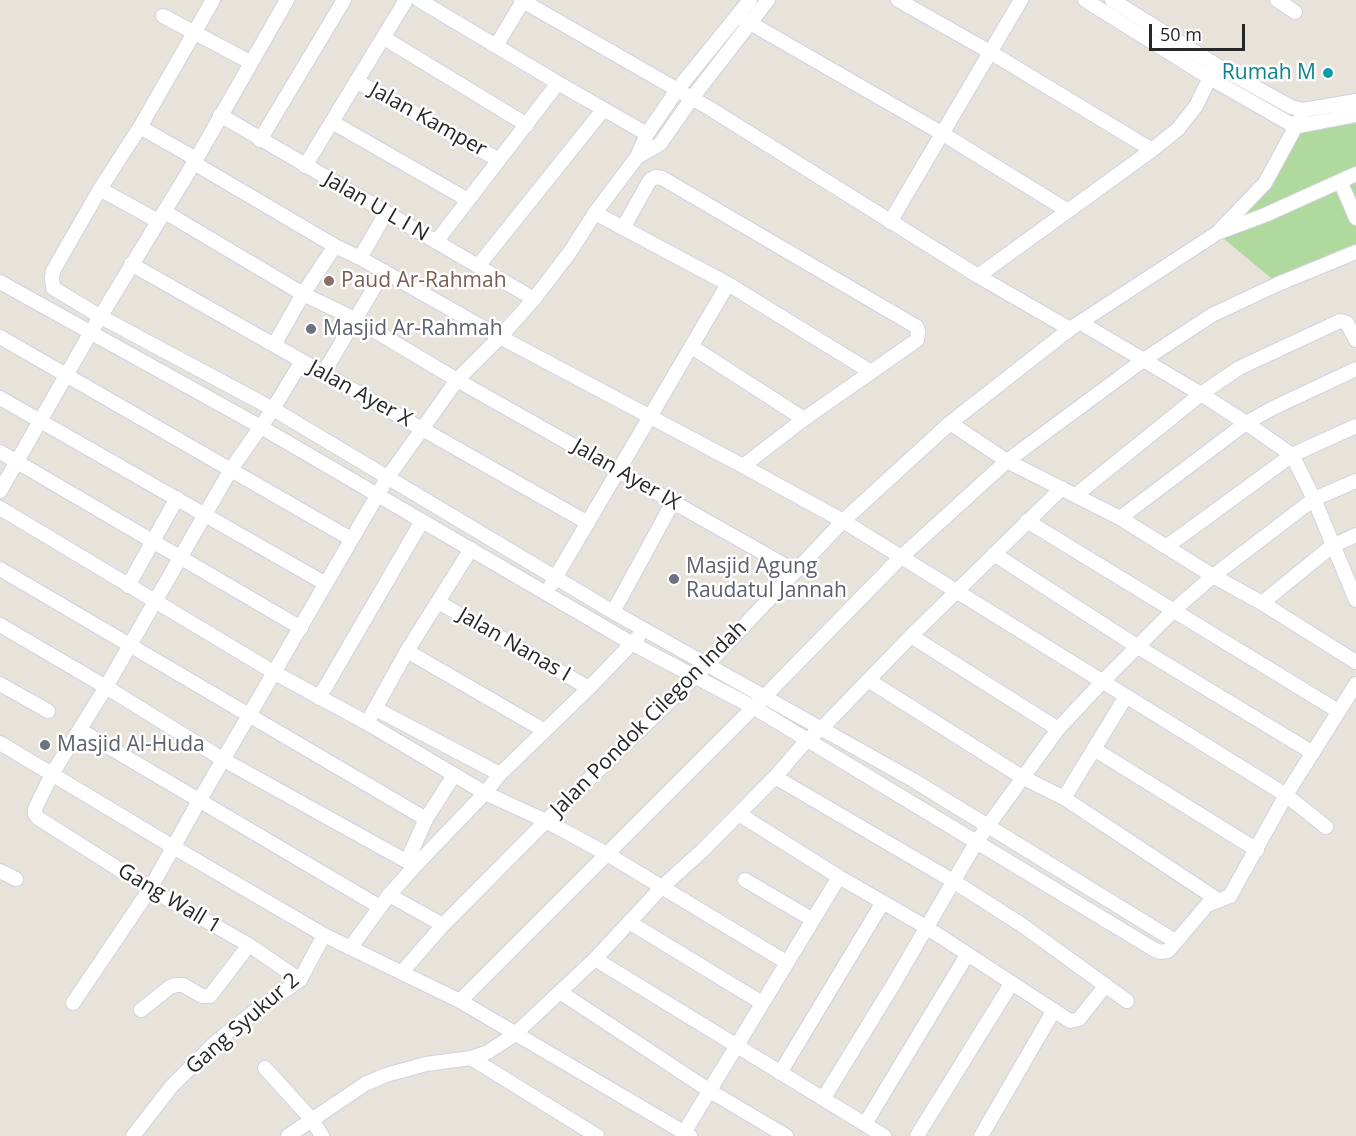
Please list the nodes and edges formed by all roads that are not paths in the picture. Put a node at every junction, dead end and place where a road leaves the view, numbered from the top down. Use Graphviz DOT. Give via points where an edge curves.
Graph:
graph roads {
  1 [pos="213,0"];
  2 [pos="287,0"];
  3 [pos="344,0"];
  4 [pos="406,0"];
  5 [pos="419,0"];
  6 [pos="750,0"];
  7 [pos="768,0"];
  8 [pos="898,0"];
  9 [pos="1021,0"];
  10 [pos="1085,0"];
  11 [pos="1112,0"];
  12 [pos="1278,0"];
  13 [pos="522,1"];
  14 [pos="1295,12"];
  15 [pos="163,16"];
  16 [pos="738,16"];
  17 [pos="751,24"];
  18 [pos="195,33"];
  19 [pos="384,38"];
  20 [pos="496,46"];
  21 [pos="990,52"];
  22 [pos="250,62"];
  23 [pos="1213,71"];
  24 [pos="356,81"];
  25 [pos="558,83"];
  26 [pos="677,90"];
  27 [pos="692,98"];
  28 [pos="1356,101"];
  29 [pos="603,110"];
  30 [pos="1304,110"];
  31 [pos="1356,115"];
  32 [pos="219,116"];
  33 [pos="332,122"];
  34 [pos="527,125"];
  35 [pos="1298,126"];
  36 [pos="140,127"];
  37 [pos="647,134"];
  38 [pos="943,134"];
  39 [pos="260,140"];
  40 [pos="1152,150"];
  41 [pos="637,157"];
  42 [pos="499,160"];
  43 [pos="195,161"];
  44 [pos="305,166"];
  45 [pos="1356,174"];
  46 [pos="1340,181"];
  47 [pos="100,189"];
  48 [pos="1252,196"];
  49 [pos="468,200"];
  50 [pos="1068,211"];
  51 [pos="386,213"];
  52 [pos="595,213"];
  53 [pos="1265,215"];
  54 [pos="161,216"];
  55 [pos="1356,218"];
  56 [pos="890,222"];
  57 [pos="623,228"];
  58 [pos="1217,233"];
  59 [pos="436,242"];
  60 [pos="335,246"];
  61 [pos="1356,252"];
  62 [pos="360,258"];
  63 [pos="131,264"];
  64 [pos="478,267"];
  65 [pos="384,271"];
  66 [pos="978,276"];
  67 [pos="0,282"];
  68 [pos="728,284"];
  69 [pos="59,294"];
  70 [pos="303,294"];
  71 [pos="534,299"];
  72 [pos="51,310"];
  73 [pos="101,316"];
  74 [pos="355,319"];
  75 [pos="1075,326"];
  76 [pos="91,332"];
  77 [pos="0,337"];
  78 [pos="500,337"];
  79 [pos="1356,340"];
  80 [pos="274,345"];
  81 [pos="692,347"];
  82 [pos="302,361"];
  83 [pos="1142,361"];
  84 [pos="1356,369"];
  85 [pos="324,372"];
  86 [pos="871,372"];
  87 [pos="66,376"];
  88 [pos="457,380"];
  89 [pos="1201,394"];
  90 [pos="0,398"];
  91 [pos="273,410"];
  92 [pos="651,417"];
  93 [pos="804,419"];
  94 [pos="40,420"];
  95 [pos="950,423"];
  96 [pos="1246,423"];
  97 [pos="1356,426"];
  98 [pos="261,427"];
  99 [pos="421,429"];
  100 [pos="0,452"];
  101 [pos="1292,455"];
  102 [pos="1007,460"];
  103 [pos="16,461"];
  104 [pos="743,466"];
  105 [pos="230,471"];
  106 [pos="618,471"];
  107 [pos="388,477"];
  108 [pos="1356,481"];
  109 [pos="1062,488"];
  110 [pos="0,490"];
  111 [pos="377,494"];
  112 [pos="1076,495"];
  113 [pos="177,498"];
  114 [pos="1314,499"];
  115 [pos="673,502"];
  116 [pos="0,508"];
  117 [pos="206,514"];
  118 [pos="1120,519"];
  119 [pos="422,521"];
  120 [pos="843,522"];
  121 [pos="1027,522"];
  122 [pos="588,523"];
  123 [pos="1356,535"];
  124 [pos="351,539"];
  125 [pos="152,541"];
  126 [pos="1332,546"];
  127 [pos="1166,547"];
  128 [pos="471,549"];
  129 [pos="994,554"];
  130 [pos="180,558"];
  131 [pos="900,558"];
  132 [pos="0,569"];
  133 [pos="795,571"];
  134 [pos="1213,576"];
  135 [pos="556,577"];
  136 [pos="326,584"];
  137 [pos="128,586"];
  138 [pos="955,592"];
  139 [pos="547,594"];
  140 [pos="1355,597"];
  141 [pos="155,601"];
  142 [pos="438,602"];
  143 [pos="1262,603"];
  144 [pos="1174,610"];
  145 [pos="613,612"];
  146 [pos="0,625"];
  147 [pos="301,628"];
  148 [pos="643,629"];
  149 [pos="911,636"];
  150 [pos="131,644"];
  151 [pos="633,644"];
  152 [pos="1138,647"];
  153 [pos="407,651"];
  154 [pos="1356,662"];
  155 [pos="707,665"];
  156 [pos="275,672"];
  157 [pos="695,676"];
  158 [pos="868,680"];
  159 [pos="1101,682"];
  160 [pos="0,684"];
  161 [pos="1356,684"];
  162 [pos="106,687"];
  163 [pos="589,688"];
  164 [pos="765,696"];
  165 [pos="319,698"];
  166 [pos="1125,698"];
  167 [pos="753,707"];
  168 [pos="376,708"];
  169 [pos="48,711"];
  170 [pos="1338,711"];
  171 [pos="251,714"];
  172 [pos="367,723"];
  173 [pos="822,728"];
  174 [pos="1058,729"];
  175 [pos="80,730"];
  176 [pos="545,731"];
  177 [pos="807,740"];
  178 [pos="0,743"];
  179 [pos="1094,749"];
  180 [pos="1313,753"];
  181 [pos="224,760"];
  182 [pos="52,774"];
  183 [pos="500,774"];
  184 [pos="454,775"];
  185 [pos="775,777"];
  186 [pos="1022,777"];
  187 [pos="485,793"];
  188 [pos="1286,795"];
  189 [pos="1064,798"];
  190 [pos="200,801"];
  191 [pos="739,814"];
  192 [pos="426,819"];
  193 [pos="546,821"];
  194 [pos="988,824"];
  195 [pos="1326,827"];
  196 [pos="976,841"];
  197 [pos="175,848"];
  198 [pos="1257,850"];
  199 [pos="607,854"];
  200 [pos="411,863"];
  201 [pos="0,870"];
  202 [pos="838,877"];
  203 [pos="16,879"];
  204 [pos="745,880"];
  205 [pos="953,881"];
  206 [pos="662,887"];
  207 [pos="150,889"];
  208 [pos="389,895"];
  209 [pos="1218,900"];
  210 [pos="883,902"];
  211 [pos="380,908"];
  212 [pos="813,920"];
  213 [pos="629,922"];
  214 [pos="443,925"];
  215 [pos="926,927"];
  216 [pos="324,935"];
  217 [pos="249,945"];
  218 [pos="1171,946"];
  219 [pos="350,948"];
  220 [pos="967,955"];
  221 [pos="595,959"];
  222 [pos="786,962"];
  223 [pos="402,972"];
  224 [pos="300,980"];
  225 [pos="1011,984"];
  226 [pos="1106,985"];
  227 [pos="560,992"];
  228 [pos="1127,1000"];
  229 [pos="460,1001"];
  230 [pos="73,1003"];
  231 [pos="762,1003"];
  232 [pos="141,1010"];
  233 [pos="1054,1010"];
  234 [pos="514,1035"];
  235 [pos="736,1046"];
  236 [pos="471,1058"];
  237 [pos="265,1068"];
  238 [pos="780,1073"];
  239 [pos="710,1091"];
  240 [pos="823,1099"];
  241 [pos="313,1121"];
  242 [pos="865,1124"];
  243 [pos="586,1131"];
  244 [pos="685,1135"];
  245 [pos="133,1136"];
  246 [pos="288,1136"];
  247 [pos="322,1136"];
  248 [pos="597,1136"];
  249 [pos="786,1136"];
  250 [pos="885,1136"];
  251 [pos="917,1136"];
  252 [pos="981,1136"];
  1 -- 18 [label="street"];
  2 -- 22 [label="street"];
  3 -- 39 [label="street"];
  4 -- 19 [label="street"];
  5 -- 20 [label="street"];
  6 -- 16 [label="street"];
  7 -- 17 [label="street"];
  8 -- 21 [label="street"];
  9 -- 21 [label="street"];
  10 -- 23 [label="street"];
  11 -- 23 [label="street"];
  12 -- 14 [label="street"];
  13 -- 20 [label="street"];
  13 -- 26 [label="street"];
  15 -- 18 [label="street"];
  16 -- 17 [label="street"];
  16 -- 26 [label="street"];
  17 -- 27 [label="street"];
  17 -- 38 [label="street"];
  18 -- 22 [label="street"];
  18 -- 36 [label="street"];
  19 -- 24 [label="street"];
  19 -- 34 [label="street"];
  20 -- 25 [label="street"];
  21 -- 38 [label="street"];
  21 -- 40 [label="street"];
  22 -- 32 [label="street"];
  23 -- 30 [label="street"];
  23 -- 35 [label="street"];
  23 -- 40 [label="street" via="1196,106 1178,129"];
  24 -- 33 [label="street"];
  24 -- 42 [label="street, Jalan Kamper"];
  25 -- 29 [label="street"];
  25 -- 34 [label="street"];
  26 -- 27 [label="street"];
  26 -- 37 [label="street"];
  27 -- 41 [label="street" via="660,144"];
  27 -- 56 [label="street"];
  28 -- 30 [label="street"];
  29 -- 37 [label="street"];
  29 -- 64 [label="street"];
  30 -- 35 [label="street, Jalan Pondok Cilegon Indah"];
  31 -- 35 [label="street"];
  32 -- 39 [label="street, Jalan U L I N"];
  32 -- 43 [label="street"];
  33 -- 44 [label="street"];
  33 -- 49 [label="street"];
  34 -- 42 [label="street"];
  35 -- 48 [label="street, Jalan Pondok Cilegon Indah" via="1265,183"];
  36 -- 43 [label="street"];
  36 -- 47 [label="street"];
  37 -- 41 [label="street"];
  38 -- 50 [label="street"];
  38 -- 56 [label="street"];
  39 -- 44 [label="street, Jalan U L I N"];
  40 -- 50 [label="street"];
  41 -- 52 [label="street"];
  42 -- 49 [label="street"];
  43 -- 54 [label="street"];
  43 -- 60 [label="street"];
  44 -- 51 [label="street, Jalan U L I N"];
  45 -- 46 [label="street, Jalan Pondok Cilegon Indah"];
  46 -- 53 [label="street, Jalan Pondok Cilegon Indah"];
  46 -- 55 [label="street"];
  47 -- 54 [label="street, Jalan Ayer IX"];
  47 -- 69 [label="street" via="53,271 52,284"];
  48 -- 53 [label="street"];
  48 -- 58 [label="street, Jalan Pondok Cilegon Indah"];
  49 -- 59 [label="street"];
  50 -- 66 [label="street"];
  51 -- 59 [label="street, Jalan U L I N"];
  51 -- 62 [label="street"];
  52 -- 57 [label="street"];
  52 -- 71 [label="street"];
  53 -- 58 [label="street, Jalan Pondok Cilegon Indah"];
  54 -- 63 [label="street"];
  54 -- 70 [label="street, Jalan Ayer IX"];
  56 -- 66 [label="street"];
  57 -- 68 [label="street"];
  57 -- 86 [label="street" via="650,180 662,178 917,327 917,340"];
  58 -- 75 [label="street, Jalan Pondok Cilegon Indah"];
  59 -- 64 [label="street, Jalan U L I N"];
  60 -- 62 [label="street"];
  60 -- 70 [label="street"];
  61 -- 83 [label="street" via="1212,315"];
  62 -- 65 [label="street"];
  63 -- 73 [label="street"];
  63 -- 80 [label="street, Jalan Ayer X"];
  64 -- 71 [label="street, Jalan U L I N"];
  65 -- 74 [label="street"];
  65 -- 78 [label="street"];
  66 -- 75 [label="street"];
  67 -- 72 [label="street"];
  68 -- 81 [label="street"];
  68 -- 86 [label="street"];
  69 -- 72 [label="street"];
  69 -- 73 [label="street"];
  70 -- 74 [label="street, Jalan Ayer IX"];
  70 -- 80 [label="street"];
  71 -- 78 [label="street"];
  72 -- 76 [label="street"];
  73 -- 76 [label="street"];
  73 -- 91 [label="street"];
  74 -- 85 [label="street"];
  74 -- 88 [label="street, Jalan Ayer IX"];
  75 -- 83 [label="street"];
  75 -- 95 [label="street, Jalan Pondok Cilegon Indah"];
  76 -- 87 [label="street"];
  76 -- 98 [label="street"];
  77 -- 87 [label="street"];
  78 -- 88 [label="street"];
  78 -- 92 [label="street"];
  79 -- 89 [label="street" via="1347,323 1340,321 1239,368"];
  80 -- 82 [label="street, Jalan Ayer X"];
  81 -- 92 [label="street"];
  81 -- 93 [label="street"];
  82 -- 85 [label="street, Jalan Ayer X"];
  82 -- 91 [label="street"];
  83 -- 89 [label="street"];
  83 -- 102 [label="street"];
  84 -- 96 [label="street"];
  85 -- 99 [label="street, Jalan Ayer X"];
  86 -- 93 [label="street"];
  87 -- 94 [label="street"];
  87 -- 105 [label="street"];
  88 -- 99 [label="street"];
  88 -- 106 [label="street, Jalan Ayer IX"];
  89 -- 96 [label="street"];
  89 -- 112 [label="street"];
  90 -- 94 [label="street"];
  91 -- 98 [label="street"];
  91 -- 107 [label="street"];
  92 -- 104 [label="street"];
  92 -- 106 [label="street"];
  93 -- 104 [label="street"];
  94 -- 103 [label="street"];
  94 -- 113 [label="street"];
  95 -- 102 [label="street"];
  95 -- 120 [label="street, Jalan Pondok Cilegon Indah"];
  96 -- 101 [label="street"];
  96 -- 118 [label="street"];
  97 -- 101 [label="street"];
  98 -- 105 [label="street"];
  98 -- 111 [label="street"];
  99 -- 107 [label="street"];
  99 -- 122 [label="street, Jalan Ayer X"];
  100 -- 103 [label="street"];
  101 -- 114 [label="street"];
  101 -- 127 [label="street"];
  102 -- 109 [label="street"];
  102 -- 131 [label="street"];
  103 -- 110 [label="street"];
  103 -- 125 [label="street"];
  104 -- 120 [label="street"];
  105 -- 117 [label="street"];
  105 -- 124 [label="street"];
  106 -- 115 [label="street, Jalan Ayer IX"];
  106 -- 122 [label="street"];
  107 -- 111 [label="street"];
  107 -- 135 [label="street"];
  108 -- 114 [label="street"];
  109 -- 112 [label="street"];
  109 -- 121 [label="street"];
  111 -- 119 [label="street"];
  111 -- 124 [label="street"];
  112 -- 118 [label="street"];
  113 -- 117 [label="street"];
  113 -- 125 [label="street"];
  114 -- 126 [label="street"];
  114 -- 134 [label="street"];
  115 -- 133 [label="street, Jalan Ayer IX"];
  115 -- 145 [label="street"];
  116 -- 137 [label="street"];
  117 -- 130 [label="street"];
  117 -- 136 [label="street"];
  118 -- 127 [label="street"];
  119 -- 128 [label="street"];
  119 -- 165 [label="street"];
  120 -- 131 [label="street"];
  120 -- 133 [label="street, Jalan Pondok Cilegon Indah"];
  121 -- 129 [label="street"];
  121 -- 144 [label="street"];
  122 -- 135 [label="street"];
  123 -- 126 [label="street"];
  124 -- 136 [label="street"];
  125 -- 130 [label="street"];
  125 -- 137 [label="street"];
  126 -- 140 [label="street"];
  126 -- 143 [label="street"];
  127 -- 134 [label="street"];
  128 -- 139 [label="street"];
  128 -- 142 [label="street"];
  129 -- 138 [label="street"];
  129 -- 152 [label="street"];
  130 -- 141 [label="street"];
  130 -- 147 [label="street"];
  131 -- 138 [label="street"];
  131 -- 164 [label="street"];
  132 -- 150 [label="street"];
  133 -- 155 [label="street, Jalan Pondok Cilegon Indah"];
  134 -- 143 [label="street"];
  134 -- 144 [label="street"];
  135 -- 139 [label="street"];
  135 -- 145 [label="street"];
  136 -- 147 [label="street"];
  137 -- 141 [label="street"];
  138 -- 149 [label="street"];
  138 -- 159 [label="street"];
  139 -- 151 [label="street"];
  141 -- 150 [label="street"];
  141 -- 156 [label="street"];
  142 -- 153 [label="street"];
  142 -- 163 [label="street, Jalan Nanas I"];
  143 -- 154 [label="street"];
  144 -- 152 [label="street"];
  144 -- 170 [label="street"];
  145 -- 148 [label="street"];
  146 -- 162 [label="street"];
  147 -- 156 [label="street"];
  148 -- 151 [label="street"];
  148 -- 155 [label="street"];
  149 -- 158 [label="street"];
  149 -- 174 [label="street"];
  150 -- 162 [label="street"];
  150 -- 171 [label="street"];
  151 -- 157 [label="street"];
  151 -- 163 [label="street"];
  152 -- 159 [label="street"];
  152 -- 180 [label="street"];
  153 -- 168 [label="street"];
  153 -- 176 [label="street"];
  155 -- 157 [label="street, Jalan Pondok Cilegon Indah"];
  155 -- 164 [label="street"];
  156 -- 165 [label="street"];
  156 -- 171 [label="street"];
  157 -- 167 [label="street"];
  157 -- 193 [label="street, Jalan Pondok Cilegon Indah"];
  158 -- 173 [label="street"];
  158 -- 186 [label="street"];
  159 -- 166 [label="street"];
  159 -- 174 [label="street"];
  160 -- 169 [label="street"];
  161 -- 170 [label="street"];
  162 -- 175 [label="street"];
  162 -- 181 [label="street"];
  163 -- 176 [label="street"];
  164 -- 167 [label="street"];
  164 -- 173 [label="street"];
  165 -- 172 [label="street"];
  166 -- 179 [label="street"];
  166 -- 188 [label="street"];
  167 -- 177 [label="street"];
  167 -- 199 [label="street"];
  168 -- 172 [label="street"];
  168 -- 183 [label="street"];
  170 -- 180 [label="street"];
  171 -- 181 [label="street"];
  171 -- 192 [label="street"];
  172 -- 184 [label="street"];
  173 -- 177 [label="street"];
  173 -- 194 [label="street"];
  174 -- 186 [label="street"];
  175 -- 182 [label="street"];
  175 -- 190 [label="street"];
  176 -- 183 [label="street"];
  177 -- 185 [label="street"];
  177 -- 196 [label="street"];
  178 -- 182 [label="street"];
  179 -- 189 [label="street"];
  179 -- 198 [label="street"];
  180 -- 188 [label="street"];
  181 -- 190 [label="street"];
  181 -- 200 [label="street"];
  182 -- 197 [label="street"];
  182 -- 207 [label="street, Gang Wall 1" via="35,809 38,818"];
  183 -- 187 [label="street"];
  184 -- 187 [label="street"];
  184 -- 192 [label="street"];
  185 -- 191 [label="street"];
  185 -- 205 [label="street"];
  186 -- 189 [label="street"];
  186 -- 194 [label="street"];
  187 -- 193 [label="street"];
  187 -- 200 [label="street"];
  188 -- 195 [label="street"];
  188 -- 198 [label="street"];
  189 -- 209 [label="street"];
  190 -- 197 [label="street"];
  190 -- 211 [label="street"];
  191 -- 202 [label="street"];
  191 -- 206 [label="street"];
  192 -- 200 [label="street"];
  193 -- 199 [label="street"];
  193 -- 214 [label="street, Jalan Pondok Cilegon Indah"];
  194 -- 196 [label="street"];
  194 -- 218 [label="street"];
  196 -- 205 [label="street"];
  196 -- 218 [label="street" via="1155,950"];
  197 -- 207 [label="street"];
  197 -- 216 [label="street"];
  198 -- 209 [label="street" via="1230,896"];
  199 -- 206 [label="street"];
  199 -- 229 [label="street"];
  200 -- 208 [label="street"];
  201 -- 203 [label="street"];
  202 -- 210 [label="street"];
  202 -- 212 [label="street"];
  204 -- 212 [label="street"];
  205 -- 215 [label="street"];
  205 -- 226 [label="street"];
  206 -- 213 [label="street"];
  206 -- 222 [label="street"];
  207 -- 217 [label="street, Gang Wall 1"];
  207 -- 230 [label="street"];
  208 -- 211 [label="street"];
  208 -- 214 [label="street"];
  209 -- 218 [label="street" via="1207,905"];
  210 -- 215 [label="street"];
  210 -- 238 [label="street"];
  211 -- 219 [label="street"];
  212 -- 222 [label="street"];
  213 -- 221 [label="street"];
  213 -- 231 [label="street"];
  214 -- 223 [label="street, Jalan Pondok Cilegon Indah"];
  215 -- 220 [label="street"];
  215 -- 240 [label="street"];
  216 -- 219 [label="street"];
  216 -- 224 [label="street, Gang Syukur 2"];
  217 -- 224 [label="street, Gang Wall 1"];
  217 -- 232 [label="street" via="210,996 176,985"];
  219 -- 223 [label="street"];
  220 -- 225 [label="street"];
  220 -- 242 [label="street"];
  221 -- 227 [label="street"];
  221 -- 235 [label="street"];
  222 -- 231 [label="street"];
  223 -- 229 [label="street"];
  224 -- 245 [label="street, Gang Syukur 2" via="216,1042 171,1087"];
  225 -- 233 [label="street"];
  225 -- 251 [label="street"];
  226 -- 228 [label="street"];
  226 -- 233 [label="street" via="1079,1019 1070,1021"];
  227 -- 234 [label="street"];
  227 -- 239 [label="street"];
  229 -- 234 [label="street"];
  231 -- 235 [label="street"];
  233 -- 252 [label="street"];
  234 -- 236 [label="street"];
  234 -- 244 [label="street"];
  235 -- 238 [label="street"];
  235 -- 239 [label="street"];
  236 -- 241 [label="street" via="426,1064 375,1080"];
  236 -- 243 [label="street"];
  237 -- 241 [label="street"];
  238 -- 240 [label="street"];
  239 -- 244 [label="street"];
  239 -- 249 [label="street"];
  240 -- 242 [label="street"];
  241 -- 246 [label="street"];
  241 -- 247 [label="street"];
  242 -- 250 [label="street"];
  243 -- 248 [label="street"];
}
